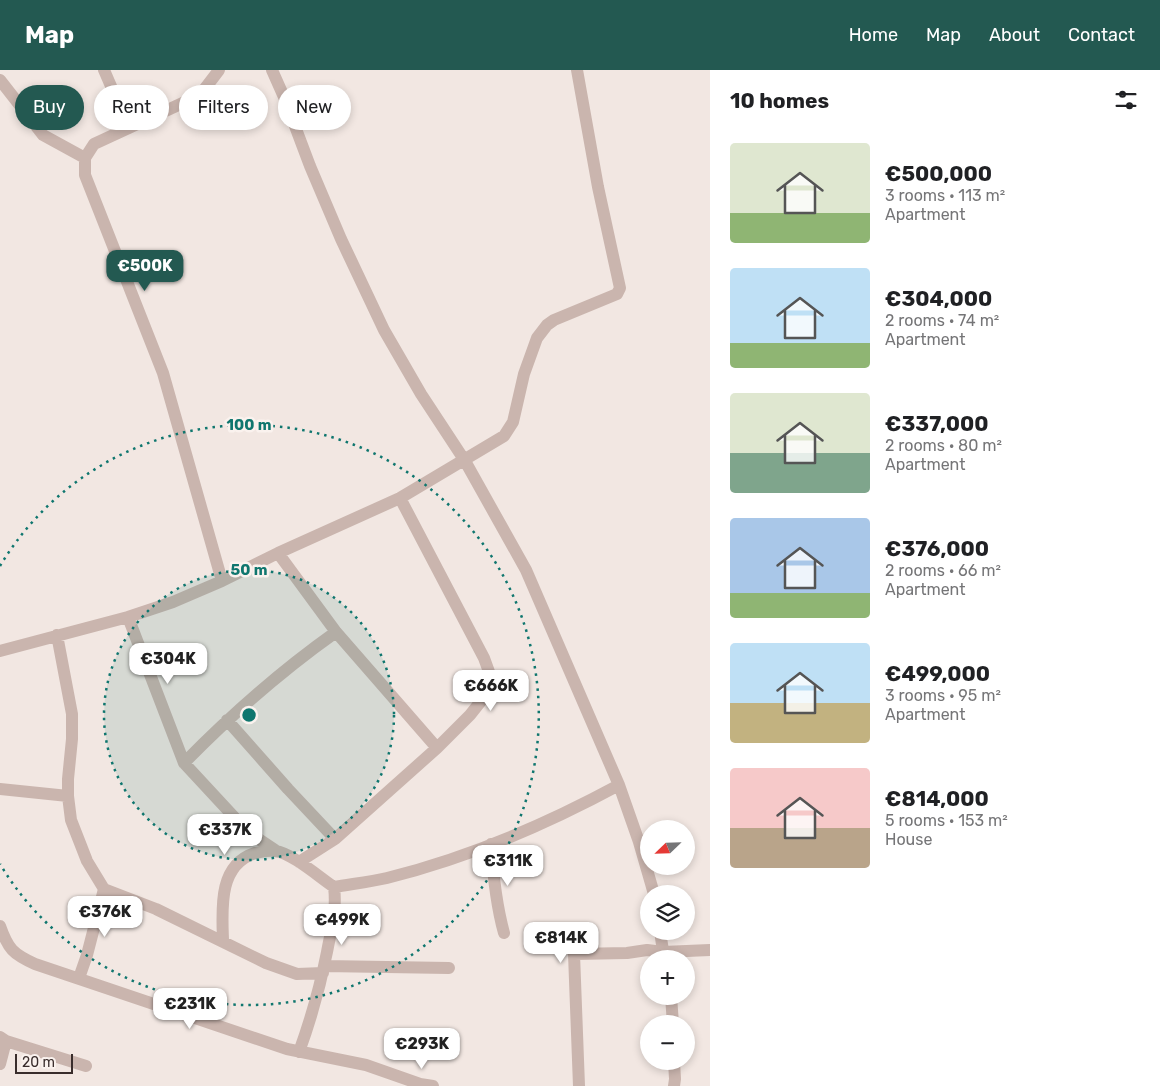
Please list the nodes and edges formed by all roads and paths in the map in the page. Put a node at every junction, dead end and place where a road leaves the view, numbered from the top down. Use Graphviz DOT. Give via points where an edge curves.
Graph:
graph roads {
  1 [pos="104,70"];
  2 [pos="219,70"];
  3 [pos="272,70"];
  4 [pos="578,70"];
  5 [pos="0,80"];
  6 [pos="110,85"];
  7 [pos="169,109"];
  8 [pos="125,130"];
  9 [pos="85,158"];
  10 [pos="465,461"];
  11 [pos="400,498"];
  12 [pos="278,553"];
  13 [pos="222,581"];
  14 [pos="128,617"];
  15 [pos="336,632"];
  16 [pos="57,635"];
  17 [pos="0,652"];
  18 [pos="227,720"];
  19 [pos="438,748"];
  20 [pos="184,763"];
  21 [pos="619,785"];
  22 [pos="0,789"];
  23 [pos="68,796"];
  24 [pos="335,839"];
  25 [pos="491,844"];
  26 [pos="275,850"];
  27 [pos="299,862"];
  28 [pos="651,885"];
  29 [pos="334,887"];
  30 [pos="104,889"];
  31 [pos="0,926"];
  32 [pos="504,933"];
  33 [pos="223,940"];
  34 [pos="710,950"];
  35 [pos="4,951"];
  36 [pos="640,951"];
  37 [pos="695,952"];
  38 [pos="448,968"];
  39 [pos="324,969"];
  40 [pos="79,978"];
  41 [pos="3,1039"];
  42 [pos="299,1052"];
  43 [pos="0,1064"];
  44 [pos="86,1066"];
  45 [pos="674,1070"];
  46 [pos="417,1085"];
  47 [pos="433,1086"];
  48 [pos="579,1086"];
  49 [pos="674,1086"];
  1 -- 6 [label="street"];
  2 -- 7 [label="street" via="200,95"];
  3 -- 10 [label="street" via="314,176 384,330"];
  4 -- 10 [label="street" via="598,188 620,288 617,294 547,325 538,338 524,374 513,422 504,436"];
  5 -- 9 [label="street" via="44,135"];
  8 -- 9 [label="street" via="94,144"];
  9 -- 13 [label="street" via="85,175 96,206 163,373"];
  10 -- 11 [label="street"];
  10 -- 21 [label="street" via="526,570"];
  11 -- 12 [label="street"];
  11 -- 19 [label="street" via="484,658 492,680 482,702"];
  12 -- 13 [label="street"];
  12 -- 15 [label="street"];
  13 -- 14 [label="street"];
  14 -- 16 [label="street"];
  14 -- 20 [label="street"];
  15 -- 18 [label="street" via="303,655"];
  15 -- 19 [label="street"];
  16 -- 17 [label="street"];
  16 -- 23 [label="street" via="72,714"];
  18 -- 20 [label="street"];
  18 -- 24 [label="street"];
  19 -- 24 [label="street"];
  20 -- 26 [label="street" via="248,832"];
  21 -- 25 [label="street" via="575,809"];
  21 -- 28 [label="street"];
  22 -- 23 [label="street"];
  23 -- 30 [label="street" via="71,820"];
  24 -- 27 [label="street"];
  25 -- 29 [label="street" via="385,879"];
  25 -- 32 [label="street" via="494,885"];
  26 -- 27 [label="street"];
  26 -- 33 [label="street" via="249,856 232,869 222,900"];
  27 -- 29 [label="street"];
  29 -- 39 [label="street" via="334,918"];
  30 -- 33 [label="street"];
  30 -- 40 [label="street"];
  31 -- 35 [label="street"];
  33 -- 39 [label="street" via="297,974"];
  34 -- 37 [label="street"];
  35 -- 40 [label="street"];
  36 -- 48 [label="street" via="574,954"];
  38 -- 39 [label="street"];
  39 -- 42 [label="street"];
  40 -- 42 [label="street"];
  41 -- 43 [label="street"];
  41 -- 44 [label="street"];
  42 -- 46 [label="street" via="366,1065"];
  45 -- 49 [label="street"];
  46 -- 47 [label="street"];
}
